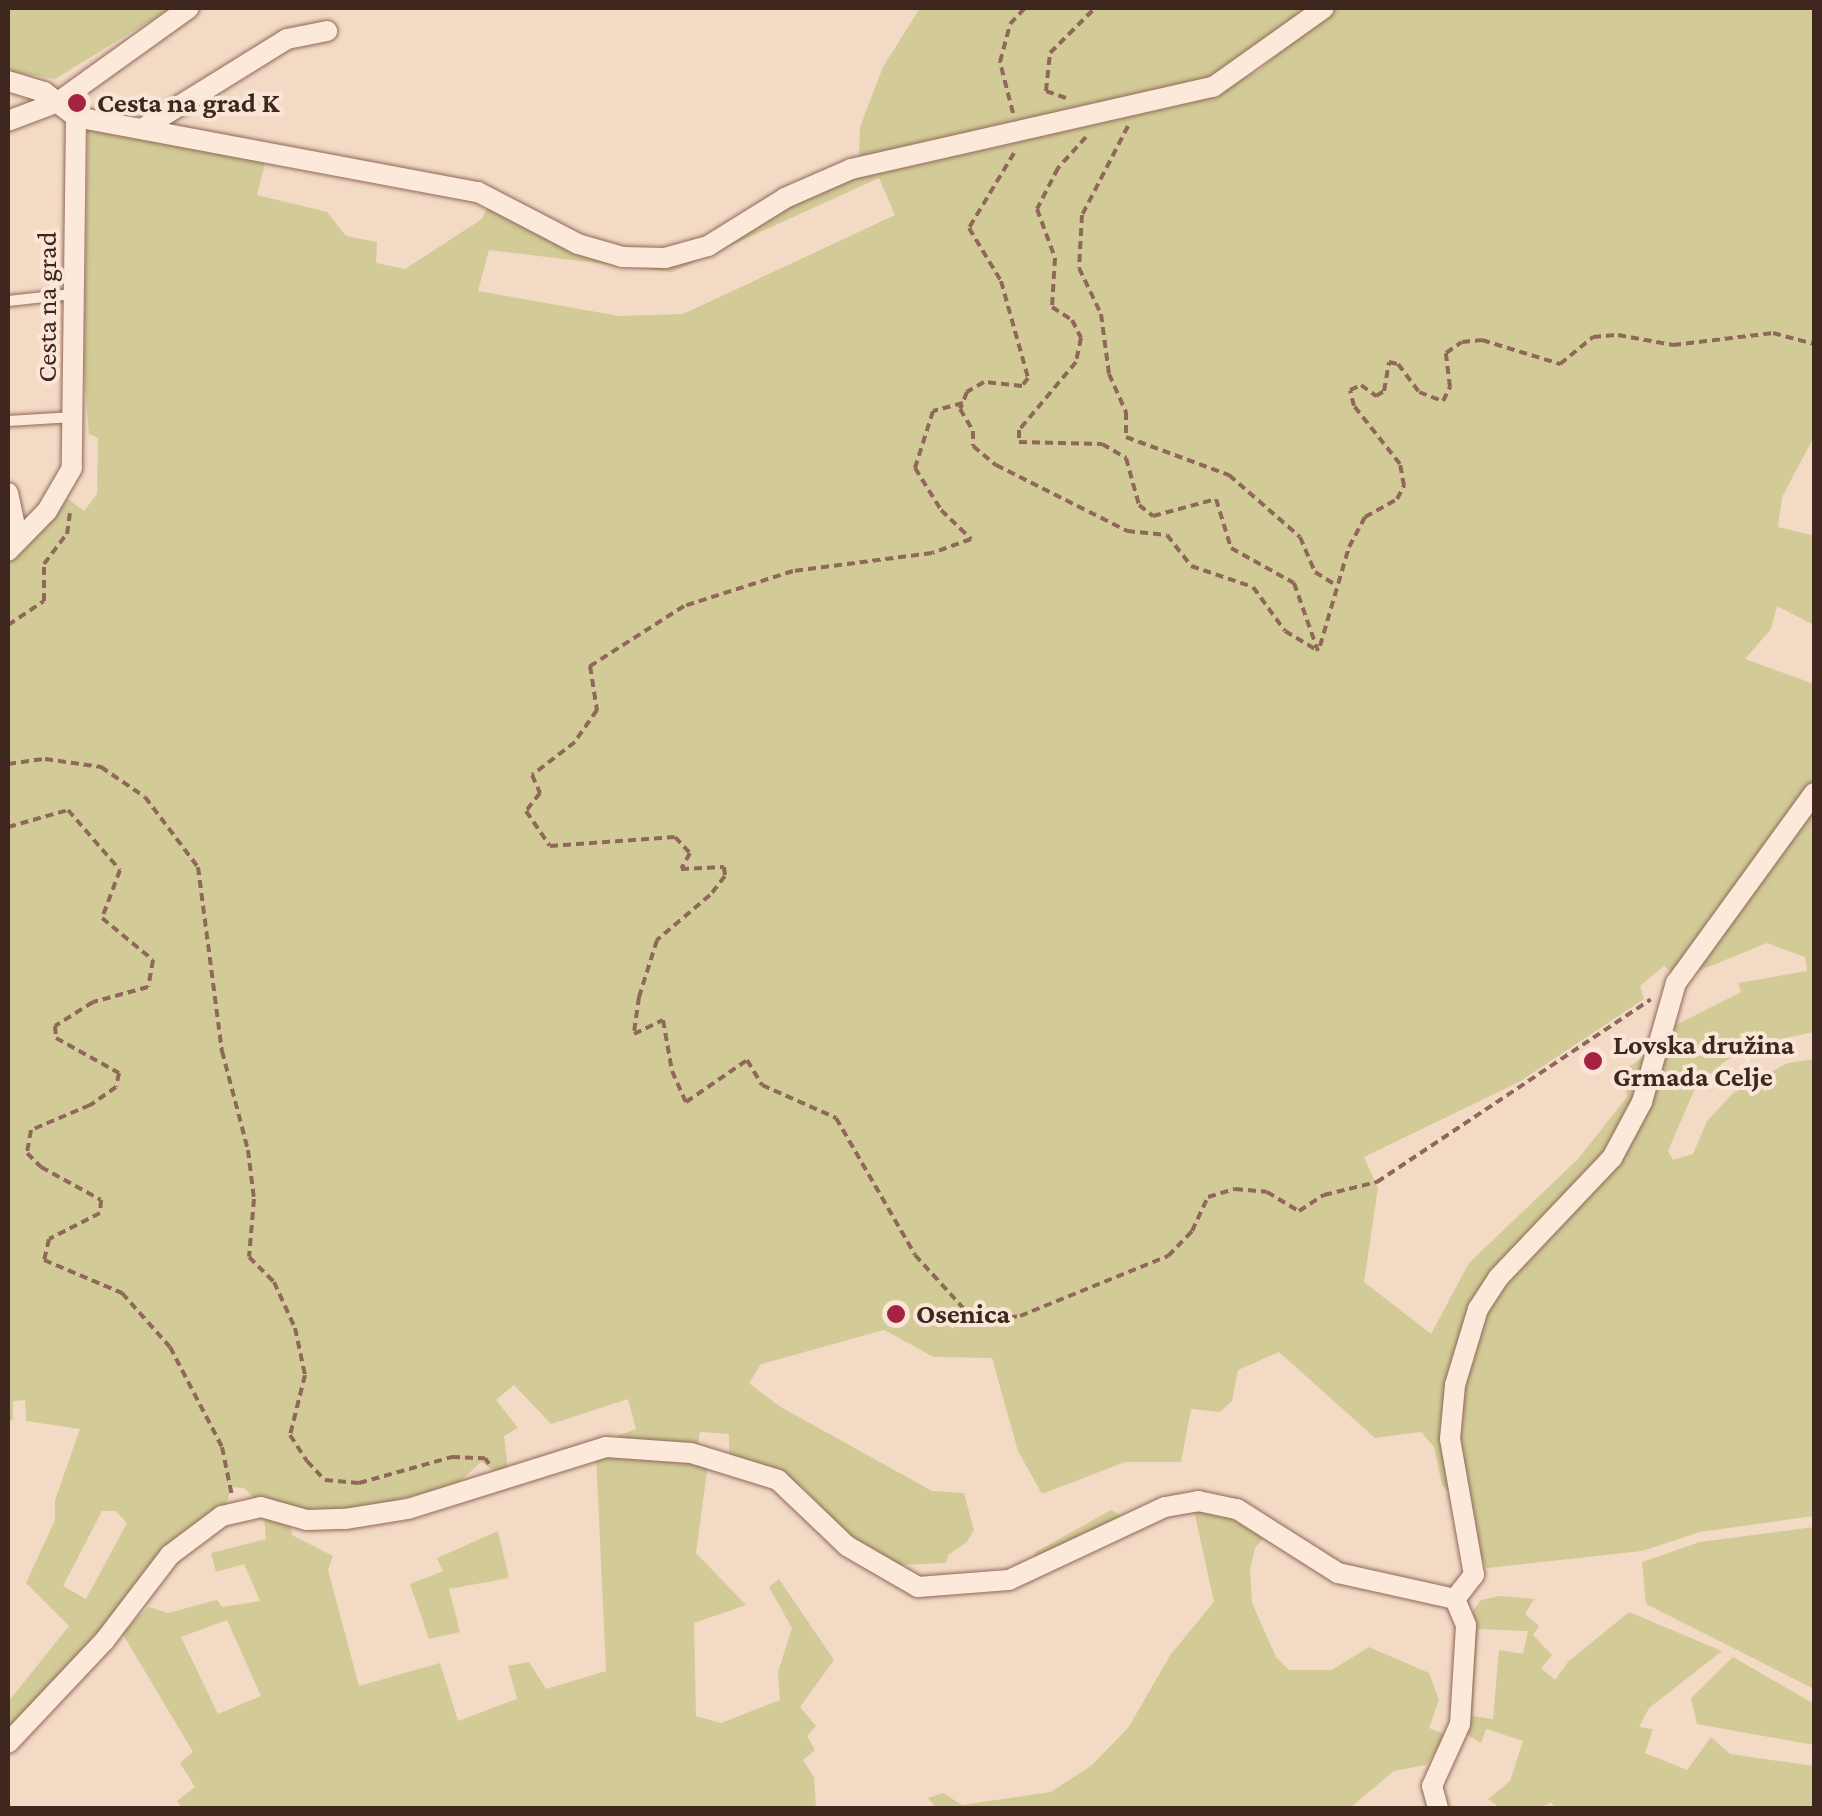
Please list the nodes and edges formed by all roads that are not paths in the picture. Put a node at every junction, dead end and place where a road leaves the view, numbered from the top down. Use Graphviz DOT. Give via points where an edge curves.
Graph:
graph roads {
  1 [pos="189,8"];
  2 [pos="1324,8"];
  3 [pos="327,31"];
  4 [pos="8,81"];
  5 [pos="58,102"];
  6 [pos="76,117"];
  7 [pos="8,121"];
  8 [pos="144,127"];
  9 [pos="74,294"];
  10 [pos="8,301"];
  11 [pos="75,417"];
  12 [pos="8,421"];
  13 [pos="8,494"];
  14 [pos="13,546"];
  15 [pos="1814,794"];
  16 [pos="1455,1599"];
  17 [pos="8,1743"];
  18 [pos="1438,1808"];
  1 -- 5 [label="street"];
  2 -- 8 [label="street" via="1234,78 1140,106 850,169 785,198 708,246 666,258 623,257 578,244 478,192"];
  3 -- 8 [label="street" via="286,39"];
  4 -- 5 [label="street"];
  5 -- 6 [label="street"];
  5 -- 7 [label="street"];
  6 -- 8 [label="street"];
  6 -- 9 [label="street, Cesta na grad"];
  9 -- 10 [label="lane"];
  9 -- 11 [label="street, Cesta na grad"];
  11 -- 12 [label="lane"];
  11 -- 14 [label="street, Cesta na grad" via="72,468 59,494"];
  13 -- 14 [label="street"];
  15 -- 16 [label="street" via="1676,983 1642,1102 1612,1158 1498,1278 1466,1342 1450,1439 1474,1575"];
  16 -- 17 [label="street" via="1338,1573 1249,1516 1198,1501 1165,1508 1010,1580 918,1588 847,1546 778,1480 690,1453 606,1446 408,1508 346,1519 308,1520 261,1507 234,1510 170,1555 105,1640"];
  16 -- 18 [label="street" via="1466,1625 1462,1708 1432,1786"];
}
